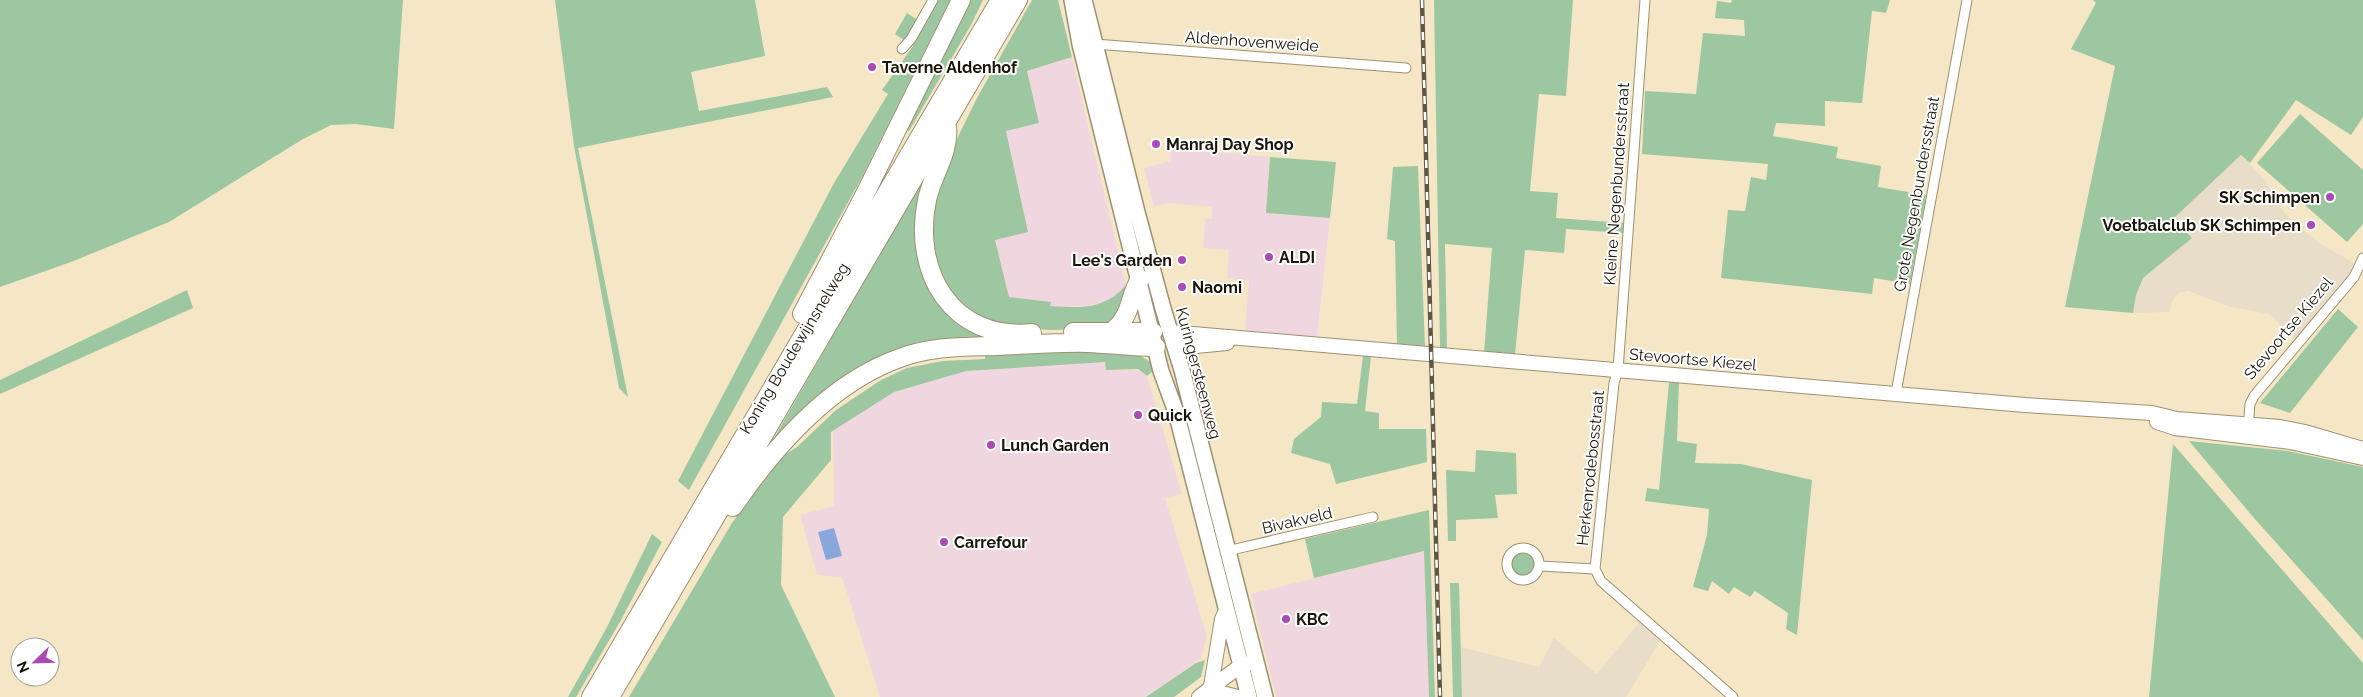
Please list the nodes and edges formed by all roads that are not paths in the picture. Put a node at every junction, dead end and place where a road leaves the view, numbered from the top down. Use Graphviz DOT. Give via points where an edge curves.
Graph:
graph roads {
  1 [pos="932,0"];
  2 [pos="962,0"];
  3 [pos="1000,0"];
  4 [pos="1018,0"];
  5 [pos="1072,0"];
  6 [pos="1084,0"];
  7 [pos="1644,0"];
  8 [pos="1967,0"];
  9 [pos="1095,44"];
  10 [pos="902,49"];
  11 [pos="1406,68"];
  12 [pos="947,123"];
  13 [pos="2363,258"];
  14 [pos="1140,280"];
  15 [pos="1113,331"];
  16 [pos="1160,337"];
  17 [pos="1250,340"];
  18 [pos="1176,348"];
  19 [pos="1618,370"];
  20 [pos="769,392"];
  21 [pos="1896,393"];
  22 [pos="2248,430"];
  23 [pos="2363,449"];
  24 [pos="2363,458"];
  25 [pos="1373,517"];
  26 [pos="1227,551"];
  27 [pos="692,555"];
  28 [pos="1540,566"];
  29 [pos="1595,569"];
  30 [pos="1226,611"];
  31 [pos="1255,661"];
  32 [pos="1240,666"];
  33 [pos="1208,692"];
  34 [pos="591,697"];
  35 [pos="610,697"];
  36 [pos="1199,697"];
  37 [pos="1238,697"];
  38 [pos="1249,697"];
  39 [pos="1265,697"];
  40 [pos="1734,697"];
  1 -- 10 [label="street"];
  2 -- 20 [label="highway" via="864,196 769,375"];
  3 -- 20 [label="highway, Koning Boudewijnsnelweg"];
  4 -- 12 [label="highway, Koning Boudewijnsnelweg"];
  5 -- 14 [label="main road, Kuringersteenweg" via="1080,44"];
  6 -- 9 [label="main road, Kuringersteenweg"];
  7 -- 19 [label="street, Kleine Negenbundersstraat"];
  8 -- 21 [label="street, Grote Negenbundersstraat"];
  9 -- 11 [label="street, Aldenhovenweide"];
  9 -- 16 [label="main road, Kuringersteenweg" via="1138,216"];
  12 -- 15 [label="highway" via="949,139 928,197 923,237 933,282 948,303 979,326 998,332 1017,335"];
  12 -- 27 [label="highway, Koning Boudewijnsnelweg"];
  13 -- 22 [label="street, Stevoortse Kiezel" via="2354,277 2254,396 2250,404"];
  14 -- 15 [label="highway" via="1123,323"];
  14 -- 16 [label="main road, Kuringersteenweg"];
  15 -- 16 [label="highway"];
  16 -- 17 [label="main road, Stevoortse Kiezel"];
  16 -- 18 [label="main road, Stevoortse Kiezel"];
  16 -- 27 [label="highway" via="962,347 926,350 899,358 846,386 796,430 754,475 713,536"];
  16 -- 30 [label="main road, Kuringersteenweg" via="1161,371 1176,412"];
  17 -- 18 [label="main road, Stevoortse Kiezel"];
  17 -- 19 [label="main road, Stevoortse Kiezel"];
  18 -- 26 [label="main road, Kuringersteenweg"];
  19 -- 21 [label="main road, Stevoortse Kiezel"];
  19 -- 29 [label="street, Herkenrodebosstraat" via="1614,382"];
  20 -- 34 [label="highway, Koning Boudewijnsnelweg"];
  21 -- 22 [label="main road, Stevoortse Kiezel" via="2133,414 2175,428"];
  22 -- 23 [label="main road, Stevoortse Kiezel" via="2306,432"];
  22 -- 24 [label="main road, Stevoortse Kiezel"];
  25 -- 26 [label="street, Bivakveld"];
  26 -- 31 [label="main road, Kuringersteenweg"];
  27 -- 35 [label="highway, Koning Boudewijnsnelweg"];
  28 -- 29 [label="street, Herkenrodebosstraat"];
  29 -- 40 [label="street, Herkenrodebosstraat" via="1601,581"];
  30 -- 32 [label="main road, Kuringersteenweg"];
  30 -- 33 [label="main road"];
  31 -- 32 [label="main road"];
  31 -- 39 [label="main road, Kuringersteenweg"];
  32 -- 33 [label="main road"];
  32 -- 38 [label="main road, Kuringersteenweg"];
  33 -- 36 [label="main road"];
  33 -- 37 [label="main road"];
}
